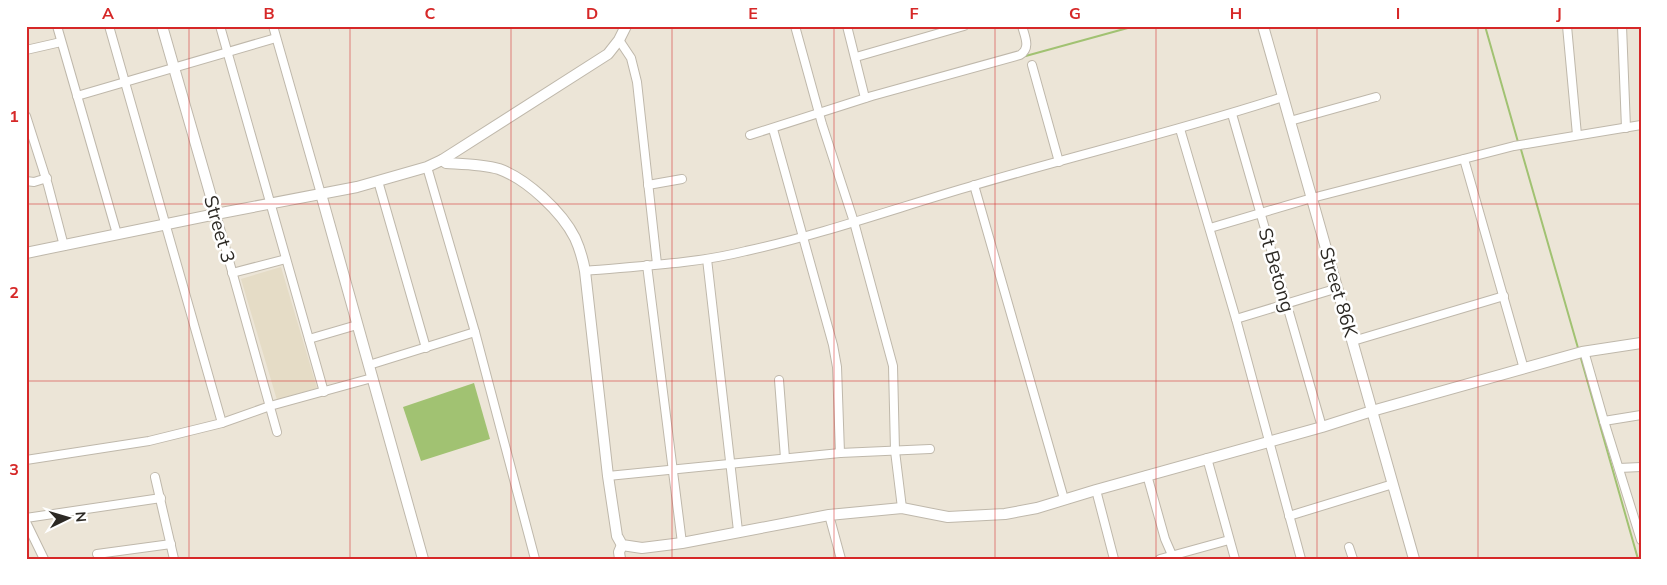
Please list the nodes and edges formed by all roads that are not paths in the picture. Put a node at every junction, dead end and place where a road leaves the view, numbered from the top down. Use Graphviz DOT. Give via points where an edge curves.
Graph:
graph roads {
  1 [pos="57,26"];
  2 [pos="109,26"];
  3 [pos="162,26"];
  4 [pos="220,26"];
  5 [pos="626,26"];
  6 [pos="795,26"];
  7 [pos="847,26"];
  8 [pos="964,26"];
  9 [pos="1022,26"];
  10 [pos="1263,26"];
  11 [pos="1567,26"];
  12 [pos="1622,26"];
  13 [pos="275,27"];
  14 [pos="276,38"];
  15 [pos="619,40"];
  16 [pos="61,42"];
  17 [pos="26,50"];
  18 [pos="227,52"];
  19 [pos="856,57"];
  20 [pos="1032,65"];
  21 [pos="174,68"];
  22 [pos="125,82"];
  23 [pos="77,96"];
  24 [pos="1284,97"];
  25 [pos="866,98"];
  26 [pos="1376,98"];
  27 [pos="820,114"];
  28 [pos="1232,114"];
  29 [pos="26,116"];
  30 [pos="1290,121"];
  31 [pos="1641,125"];
  32 [pos="773,128"];
  33 [pos="1180,128"];
  34 [pos="1626,128"];
  35 [pos="750,135"];
  36 [pos="1577,135"];
  37 [pos="1464,159"];
  38 [pos="442,160"];
  39 [pos="1059,162"];
  40 [pos="427,167"];
  41 [pos="47,178"];
  42 [pos="682,179"];
  43 [pos="378,181"];
  44 [pos="26,182"];
  45 [pos="648,185"];
  46 [pos="974,185"];
  47 [pos="321,194"];
  48 [pos="1312,198"];
  49 [pos="271,203"];
  50 [pos="1261,212"];
  51 [pos="216,214"];
  52 [pos="854,222"];
  53 [pos="165,224"];
  54 [pos="1210,228"];
  55 [pos="117,234"];
  56 [pos="803,236"];
  57 [pos="64,246"];
  58 [pos="26,253"];
  59 [pos="286,259"];
  60 [pos="706,259"];
  61 [pos="657,264"];
  62 [pos="648,265"];
  63 [pos="585,271"];
  64 [pos="232,273"];
  65 [pos="1338,288"];
  66 [pos="1504,296"];
  67 [pos="1287,303"];
  68 [pos="1236,319"];
  69 [pos="358,325"];
  70 [pos="475,332"];
  71 [pos="310,340"];
  72 [pos="1352,341"];
  73 [pos="1641,342"];
  74 [pos="426,348"];
  75 [pos="1580,352"];
  76 [pos="369,365"];
  77 [pos="1524,368"];
  78 [pos="372,378"];
  79 [pos="779,380"];
  80 [pos="324,392"];
  81 [pos="270,406"];
  82 [pos="1372,411"];
  83 [pos="1641,415"];
  84 [pos="1604,421"];
  85 [pos="222,422"];
  86 [pos="1322,427"];
  87 [pos="277,432"];
  88 [pos="1269,441"];
  89 [pos="930,449"];
  90 [pos="895,451"];
  91 [pos="840,453"];
  92 [pos="785,458"];
  93 [pos="1207,458"];
  94 [pos="26,460"];
  95 [pos="731,464"];
  96 [pos="1641,467"];
  97 [pos="1619,468"];
  98 [pos="672,469"];
  99 [pos="608,476"];
  100 [pos="1147,476"];
  101 [pos="155,477"];
  102 [pos="1393,484"];
  103 [pos="1096,490"];
  104 [pos="161,498"];
  105 [pos="1064,499"];
  106 [pos="902,508"];
  107 [pos="829,515"];
  108 [pos="1290,516"];
  109 [pos="26,518"];
  110 [pos="1637,518"];
  111 [pos="26,522"];
  112 [pos="738,531"];
  113 [pos="1230,540"];
  114 [pos="1641,540"];
  115 [pos="682,542"];
  116 [pos="171,544"];
  117 [pos="622,545"];
  118 [pos="1349,547"];
  119 [pos="97,554"];
  120 [pos="1172,556"];
  121 [pos="44,559"];
  122 [pos="174,559"];
  123 [pos="423,559"];
  124 [pos="535,559"];
  125 [pos="620,559"];
  126 [pos="841,559"];
  127 [pos="1114,559"];
  128 [pos="1160,559"];
  129 [pos="1235,559"];
  130 [pos="1301,559"];
  131 [pos="1353,559"];
  132 [pos="1414,559"];
  1 -- 16 [label="street"];
  2 -- 22 [label="street"];
  3 -- 21 [label="street, Street 3"];
  4 -- 18 [label="street"];
  5 -- 15 [label="street"];
  6 -- 27 [label="street"];
  7 -- 19 [label="street"];
  8 -- 19 [label="street"];
  9 -- 25 [label="street" via="1027,46 1020,55"];
  10 -- 24 [label="street, Street 86K"];
  11 -- 36 [label="street"];
  12 -- 34 [label="street"];
  13 -- 14 [label="street"];
  14 -- 18 [label="street"];
  14 -- 47 [label="street"];
  15 -- 38 [label="street" via="608,54"];
  15 -- 45 [label="street" via="631,58 637,82"];
  16 -- 17 [label="street"];
  16 -- 23 [label="street"];
  18 -- 21 [label="street"];
  18 -- 49 [label="street"];
  19 -- 25 [label="street"];
  20 -- 39 [label="street"];
  21 -- 22 [label="street"];
  21 -- 51 [label="street, Street 3"];
  22 -- 23 [label="street"];
  22 -- 53 [label="street"];
  23 -- 55 [label="street"];
  24 -- 28 [label="street"];
  24 -- 30 [label="street, Street 86K"];
  25 -- 27 [label="street"];
  26 -- 30 [label="street"];
  27 -- 32 [label="street"];
  27 -- 52 [label="street"];
  28 -- 33 [label="street"];
  28 -- 50 [label="street, St Betong"];
  29 -- 41 [label="street"];
  30 -- 48 [label="street, Street 86K"];
  31 -- 34 [label="street"];
  32 -- 35 [label="street"];
  32 -- 56 [label="street"];
  33 -- 39 [label="street"];
  33 -- 54 [label="street"];
  34 -- 36 [label="street"];
  36 -- 37 [label="street"];
  37 -- 48 [label="street"];
  37 -- 66 [label="street"];
  38 -- 40 [label="street"];
  38 -- 63 [label="street" via="500,170 540,196 568,226 580,250"];
  39 -- 46 [label="street"];
  40 -- 43 [label="street"];
  40 -- 70 [label="street"];
  41 -- 44 [label="street"];
  41 -- 57 [label="street"];
  42 -- 45 [label="street"];
  43 -- 47 [label="street"];
  43 -- 74 [label="street"];
  45 -- 61 [label="street"];
  46 -- 52 [label="street"];
  46 -- 105 [label="street"];
  47 -- 49 [label="street"];
  47 -- 69 [label="street"];
  48 -- 50 [label="street"];
  48 -- 65 [label="street, Street 86K"];
  49 -- 51 [label="street"];
  49 -- 59 [label="street"];
  50 -- 54 [label="street"];
  50 -- 67 [label="street, St Betong"];
  51 -- 53 [label="street"];
  51 -- 64 [label="street, Street 3"];
  52 -- 56 [label="street"];
  52 -- 90 [label="street" via="893,366"];
  53 -- 55 [label="street"];
  53 -- 85 [label="street"];
  54 -- 68 [label="street"];
  55 -- 57 [label="street"];
  56 -- 60 [label="street"];
  56 -- 91 [label="street" via="837,367"];
  57 -- 58 [label="street"];
  59 -- 64 [label="street"];
  59 -- 71 [label="street"];
  60 -- 61 [label="street"];
  60 -- 95 [label="street"];
  61 -- 62 [label="street"];
  62 -- 63 [label="street"];
  62 -- 98 [label="street"];
  63 -- 99 [label="street"];
  64 -- 81 [label="street, Street 3"];
  65 -- 67 [label="street"];
  65 -- 72 [label="street, Street 86K"];
  66 -- 72 [label="street"];
  66 -- 77 [label="street"];
  67 -- 68 [label="street"];
  67 -- 86 [label="street, St Betong"];
  68 -- 88 [label="street"];
  69 -- 71 [label="street"];
  69 -- 76 [label="street"];
  70 -- 74 [label="street"];
  70 -- 124 [label="street"];
  71 -- 80 [label="street"];
  72 -- 82 [label="street, Street 86K"];
  73 -- 75 [label="street"];
  74 -- 76 [label="street"];
  75 -- 77 [label="street"];
  75 -- 84 [label="street"];
  76 -- 78 [label="street"];
  77 -- 82 [label="street"];
  78 -- 80 [label="street"];
  78 -- 123 [label="street"];
  79 -- 92 [label="street"];
  80 -- 81 [label="street"];
  81 -- 85 [label="street"];
  81 -- 87 [label="street, Street 3"];
  82 -- 86 [label="street"];
  82 -- 102 [label="street, Street 86K"];
  83 -- 84 [label="street"];
  84 -- 97 [label="street"];
  85 -- 94 [label="street" via="149,441"];
  86 -- 88 [label="street"];
  88 -- 93 [label="street"];
  88 -- 108 [label="street"];
  89 -- 90 [label="street"];
  90 -- 91 [label="street"];
  90 -- 106 [label="street"];
  91 -- 92 [label="street"];
  92 -- 95 [label="street"];
  93 -- 100 [label="street"];
  93 -- 113 [label="street"];
  95 -- 98 [label="street"];
  95 -- 112 [label="street"];
  96 -- 97 [label="street"];
  97 -- 110 [label="street"];
  98 -- 99 [label="street"];
  98 -- 115 [label="street"];
  99 -- 117 [label="street" via="617,536"];
  100 -- 103 [label="street"];
  100 -- 120 [label="street"];
  101 -- 104 [label="street"];
  102 -- 108 [label="street"];
  102 -- 132 [label="street, Street 86K"];
  103 -- 105 [label="street"];
  103 -- 127 [label="street"];
  104 -- 109 [label="street"];
  104 -- 116 [label="street"];
  105 -- 106 [label="street" via="1005,514 948,517"];
  106 -- 107 [label="street"];
  107 -- 112 [label="street"];
  107 -- 126 [label="street"];
  108 -- 130 [label="street"];
  110 -- 114 [label="street"];
  111 -- 121 [label="street"];
  112 -- 115 [label="street"];
  113 -- 120 [label="street"];
  113 -- 129 [label="street"];
  115 -- 117 [label="street" via="642,548"];
  116 -- 119 [label="street"];
  116 -- 122 [label="street"];
  117 -- 125 [label="street"];
  118 -- 131 [label="street"];
  120 -- 128 [label="street"];
}
